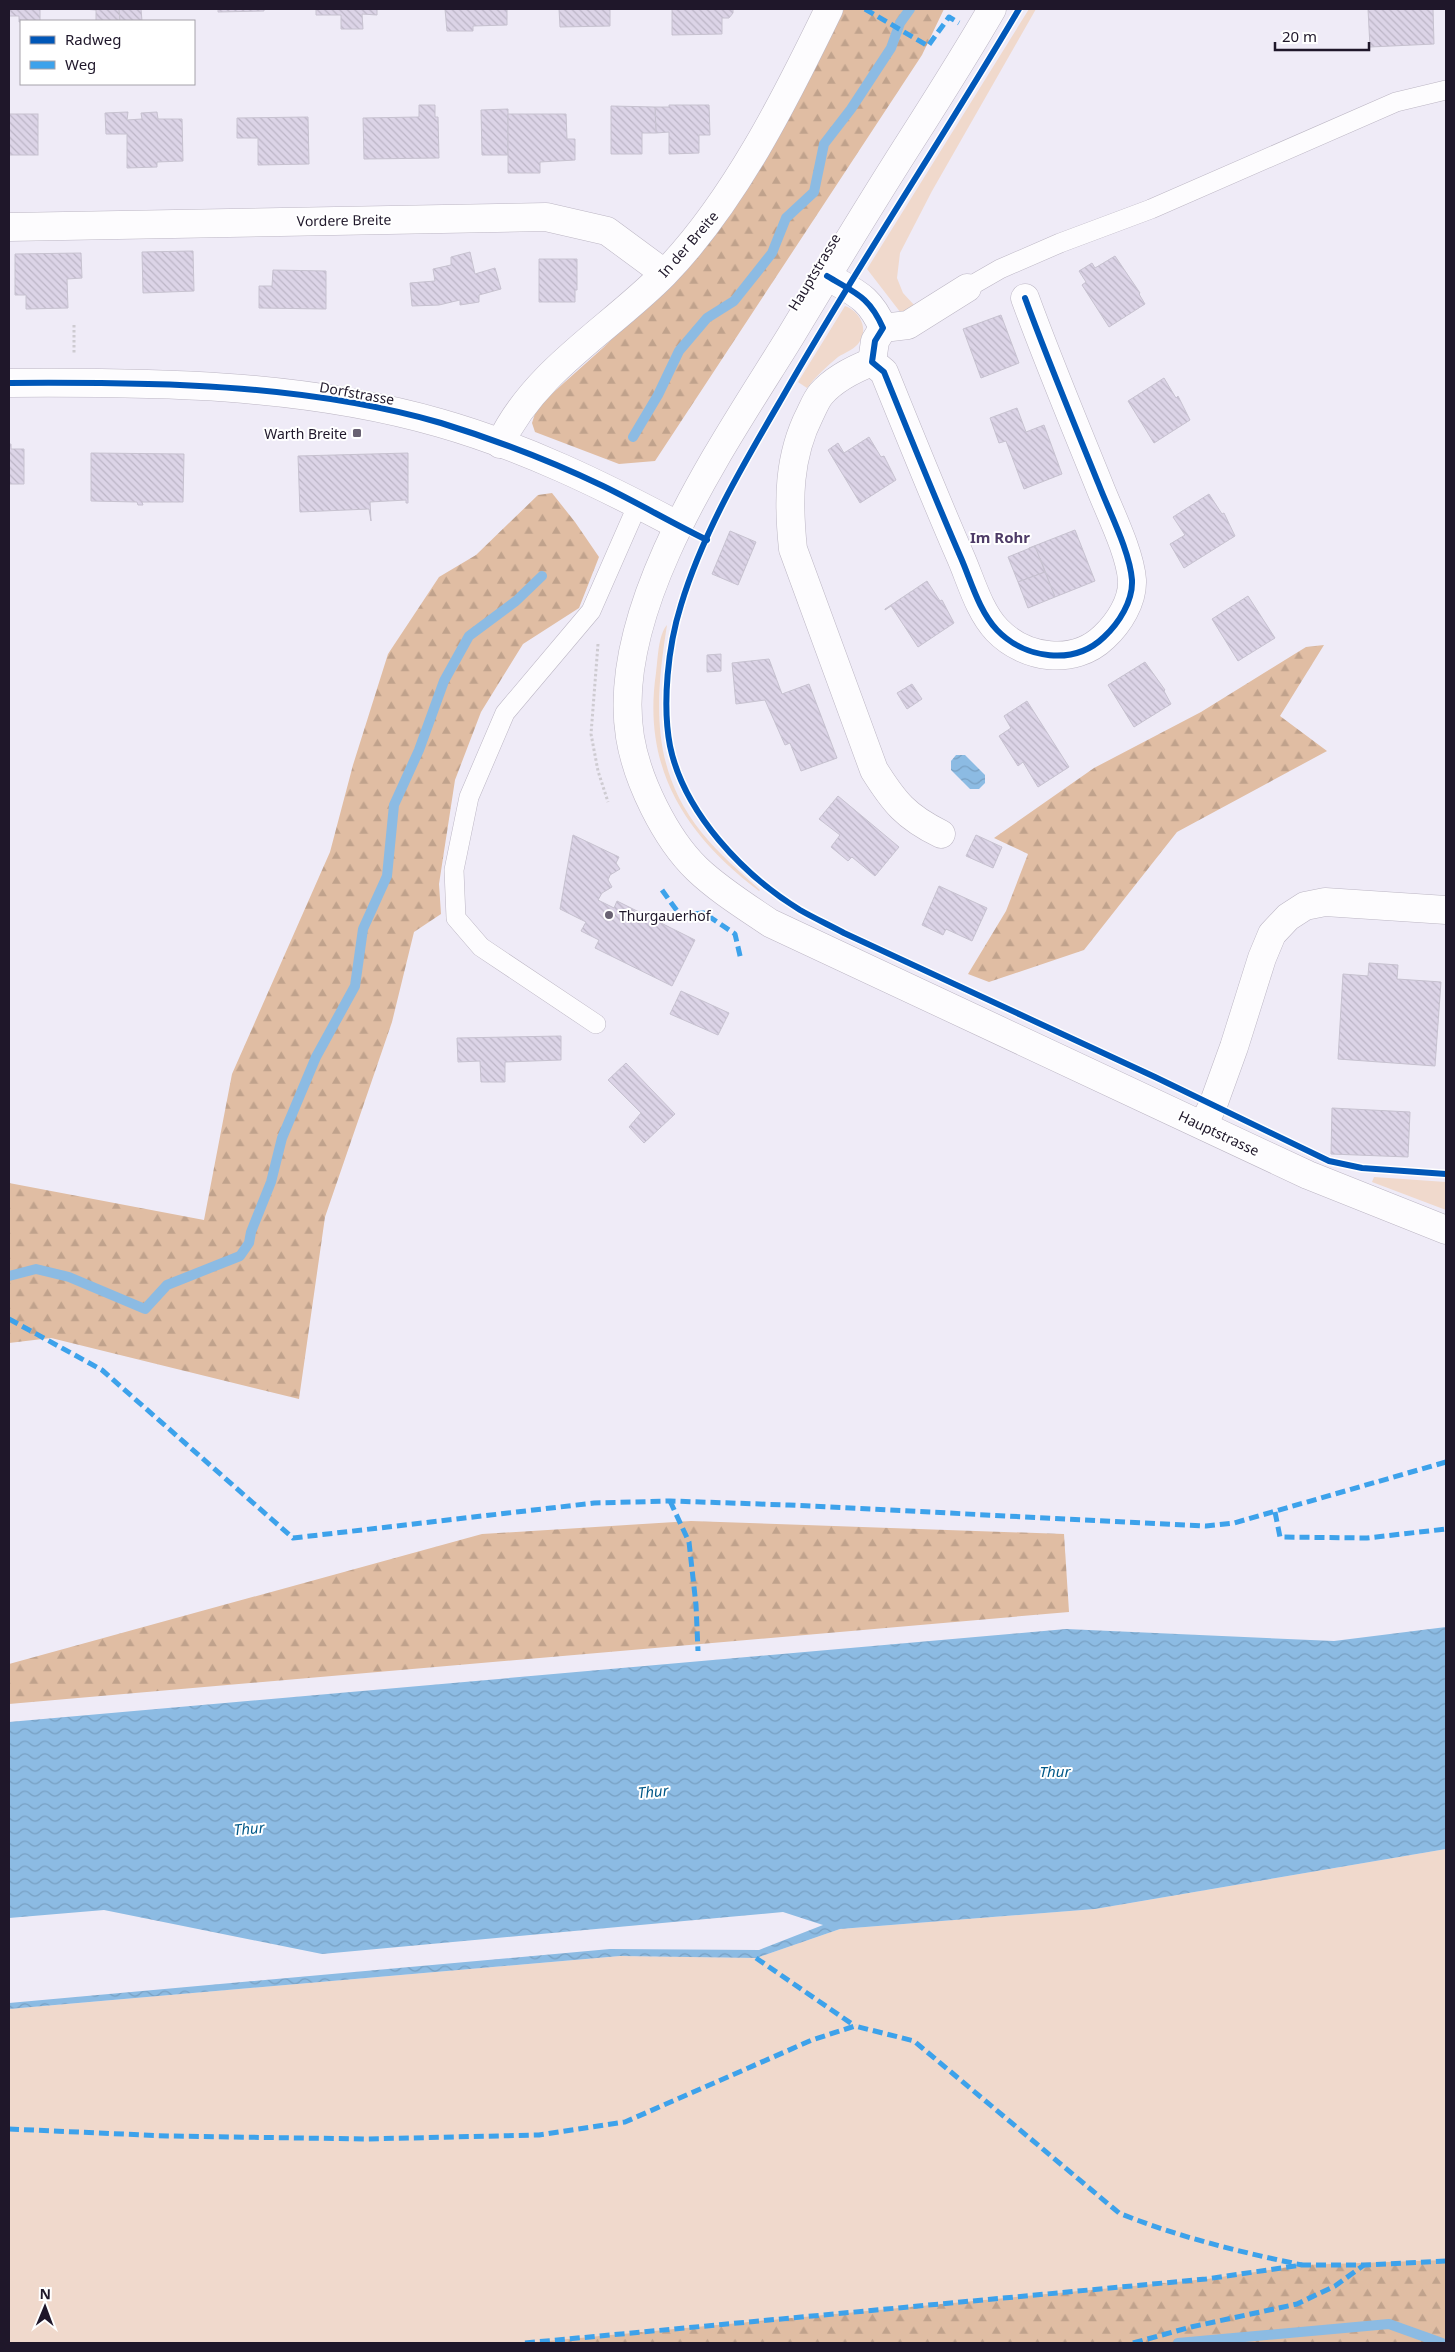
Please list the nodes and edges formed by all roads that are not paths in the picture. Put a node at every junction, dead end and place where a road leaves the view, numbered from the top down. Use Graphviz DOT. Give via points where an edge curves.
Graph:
graph roads {
  1 [pos="830,9"];
  2 [pos="992,9"];
  3 [pos="1446,90"];
  4 [pos="9,227"];
  5 [pos="664,273"];
  6 [pos="827,276"];
  7 [pos="967,288"];
  8 [pos="1025,298"];
  9 [pos="882,328"];
  10 [pos="872,362"];
  11 [pos="9,383"];
  12 [pos="500,444"];
  13 [pos="638,504"];
  14 [pos="679,526"];
  15 [pos="941,834"];
  16 [pos="1446,910"];
  17 [pos="596,1024"];
  18 [pos="1203,1125"];
  19 [pos="1446,1230"];
  1 -- 5 [label="street, In der Breite" via="795,80 719,207"];
  2 -- 6 [label="street, Hauptstrasse"];
  3 -- 7 [label="lane" via="1396,102 1151,209 1009,265"];
  4 -- 5 [label="street, Vordere Breite" via="546,217 608,231"];
  5 -- 12 [label="street, In der Breite" via="532,392 508,426"];
  6 -- 9 [label="street" via="865,298 876,312"];
  6 -- 14 [label="street, Hauptstrasse" via="723,446"];
  7 -- 9 [label="street" via="920,320 902,327"];
  8 -- 10 [label="street" via="1111,516 1132,580 1124,611 1116,626 1079,654 1032,653 996,629 983,609 884,372"];
  9 -- 10 [label="street" via="875,341"];
  10 -- 15 [label="street" via="851,370 823,392 805,424 796,447 792,472 789,512 793,549 874,770 892,799 918,823"];
  11 -- 12 [label="street, Dorfstrasse" via="210,387 342,401 440,423"];
  12 -- 13 [label="street, Dorfstrasse" via="564,468"];
  13 -- 14 [label="street, Dorfstrasse"];
  13 -- 17 [label="lane" via="591,611 505,713 469,797 454,870 456,918 481,947"];
  14 -- 18 [label="street, Hauptstrasse" via="639,623 631,658 630,735 634,758 650,799 672,836 702,874 770,923"];
  16 -- 18 [label="street" via="1326,902 1305,906 1288,917 1272,934 1262,958 1231,1055"];
  18 -- 19 [label="street, Hauptstrasse" via="1308,1175"];
}
